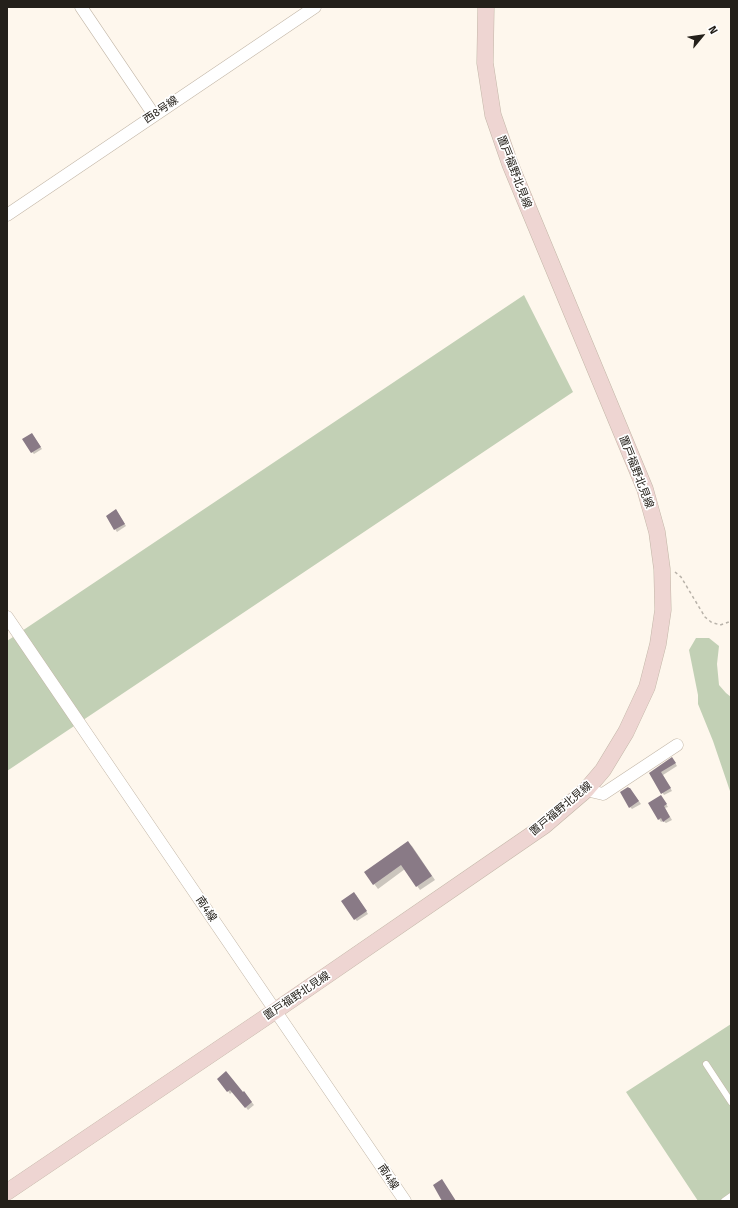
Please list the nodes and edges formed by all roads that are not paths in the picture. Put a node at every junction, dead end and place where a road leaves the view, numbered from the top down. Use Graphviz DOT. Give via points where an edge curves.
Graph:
graph roads {
  1 [pos="81,7"];
  2 [pos="316,7"];
  3 [pos="486,7"];
  4 [pos="154,115"];
  5 [pos="7,215"];
  6 [pos="7,617"];
  7 [pos="677,745"];
  8 [pos="586,790"];
  9 [pos="275,1011"];
  10 [pos="706,1064"];
  11 [pos="731,1102"];
  12 [pos="7,1192"];
  13 [pos="731,1196"];
  14 [pos="405,1201"];
  15 [pos="724,1201"];
  1 -- 4 [label="street"];
  2 -- 4 [label="street, 西8号線"];
  3 -- 8 [label="main road, 置戸福野北見線" via="485,63 493,115 510,164 645,489 657,532 662,569 662,610 658,644 647,687 626,732 603,770"];
  4 -- 5 [label="street, 西8号線"];
  6 -- 9 [label="street, 南4線"];
  7 -- 8 [label="street" via="603,794"];
  8 -- 9 [label="main road, 置戸福野北見線" via="544,826"];
  9 -- 12 [label="main road, 置戸福野北見線"];
  9 -- 14 [label="street, 南4線"];
  10 -- 11 [label="lane"];
  13 -- 15 [label="lane"];
}
